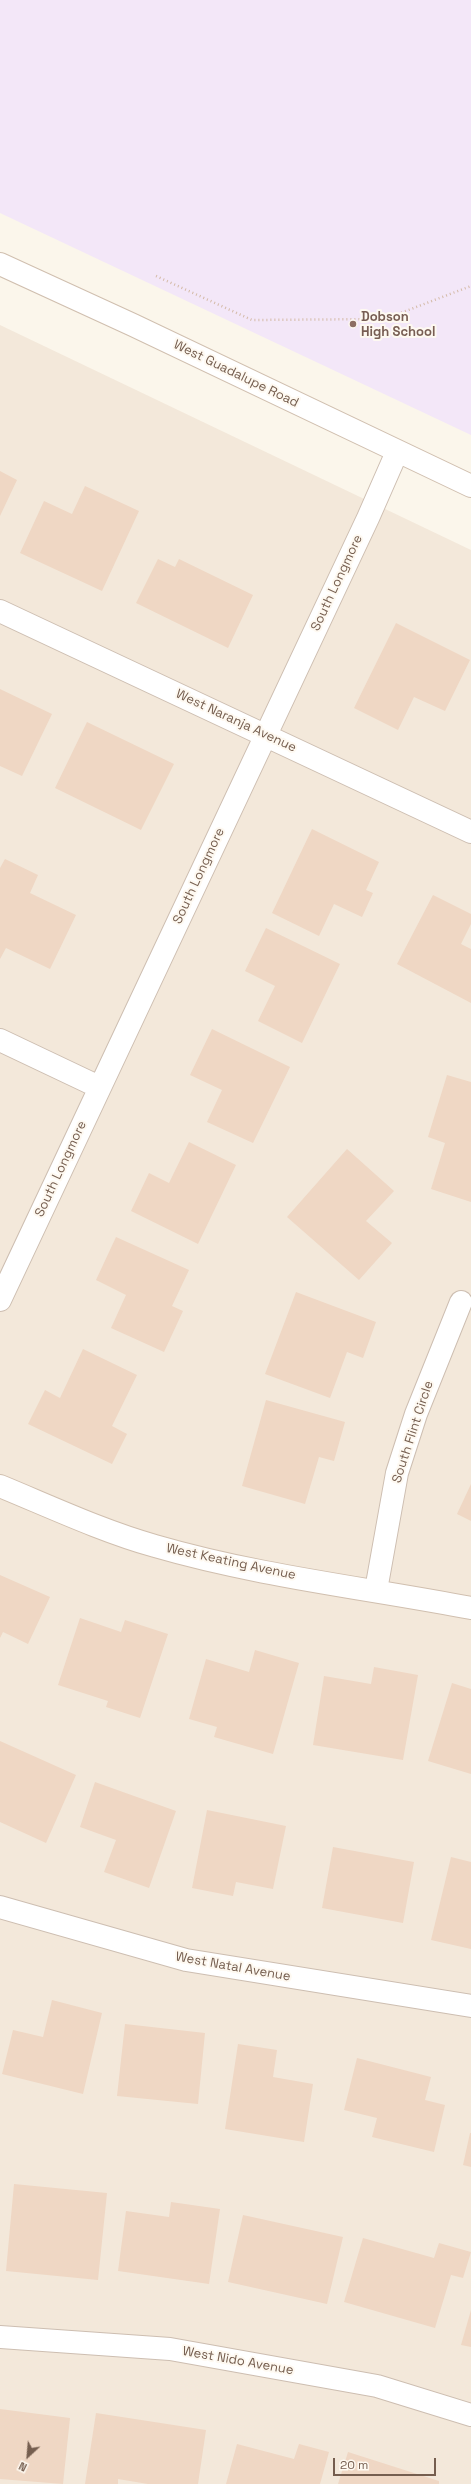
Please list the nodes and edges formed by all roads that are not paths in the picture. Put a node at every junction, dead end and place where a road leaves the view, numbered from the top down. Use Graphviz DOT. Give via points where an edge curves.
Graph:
graph roads {
  1 [pos="0,264"];
  2 [pos="398,452"];
  3 [pos="471,486"];
  4 [pos="0,611"];
  5 [pos="266,734"];
  6 [pos="471,832"];
  7 [pos="0,1040"];
  8 [pos="99,1087"];
  9 [pos="0,1300"];
  10 [pos="461,1302"];
  11 [pos="0,1486"];
  12 [pos="376,1590"];
  13 [pos="471,1608"];
  14 [pos="0,1907"];
  15 [pos="471,2006"];
  16 [pos="0,2336"];
  17 [pos="471,2415"];
  1 -- 2 [label="street, West Guadalupe Road"];
  2 -- 3 [label="street, West Guadalupe Road"];
  2 -- 5 [label="street, South Longmore"];
  4 -- 5 [label="street, West Naranja Avenue"];
  5 -- 6 [label="street, West Naranja Avenue"];
  5 -- 8 [label="street, South Longmore"];
  7 -- 8 [label="street"];
  8 -- 9 [label="street, South Longmore"];
  10 -- 12 [label="street, South Flint Circle" via="416,1414 397,1473"];
  11 -- 12 [label="street, West Keating Avenue" via="80,1520 155,1546 243,1567"];
  12 -- 13 [label="street, West Keating Avenue"];
  14 -- 15 [label="street, West Natal Avenue" via="186,1960"];
  16 -- 17 [label="street, West Nido Avenue" via="170,2349 377,2386"];
}
